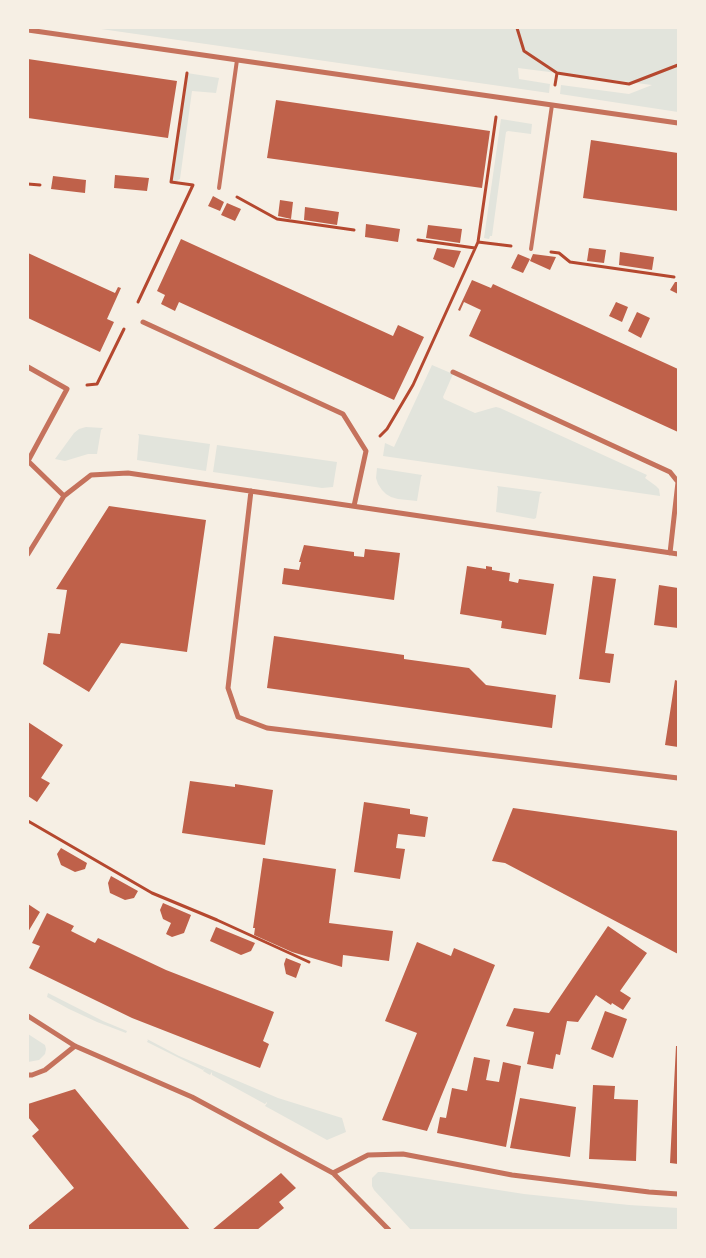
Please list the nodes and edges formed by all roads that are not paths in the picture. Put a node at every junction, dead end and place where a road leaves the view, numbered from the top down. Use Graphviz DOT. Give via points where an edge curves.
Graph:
graph roads {
  1 [pos="28,30"];
  2 [pos="237,60"];
  3 [pos="552,105"];
  4 [pos="678,123"];
  5 [pos="219,188"];
  6 [pos="531,249"];
  7 [pos="143,322"];
  8 [pos="28,367"];
  9 [pos="453,372"];
  10 [pos="28,461"];
  11 [pos="250,491"];
  12 [pos="64,496"];
  13 [pos="354,506"];
  14 [pos="670,553"];
  15 [pos="28,554"];
  16 [pos="678,554"];
  17 [pos="678,778"];
  18 [pos="28,1016"];
  19 [pos="75,1046"];
  20 [pos="28,1076"];
  21 [pos="333,1173"];
  22 [pos="678,1194"];
  23 [pos="389,1230"];
  1 -- 2 [label="street"];
  2 -- 3 [label="street"];
  2 -- 5 [label="lane"];
  3 -- 4 [label="street"];
  3 -- 6 [label="lane"];
  7 -- 13 [label="street" via="343,414 366,451"];
  8 -- 10 [label="street" via="67,389"];
  9 -- 14 [label="street" via="670,472 678,482"];
  10 -- 12 [label="street"];
  11 -- 12 [label="street" via="128,473 91,475"];
  11 -- 13 [label="street"];
  11 -- 17 [label="street" via="228,688 238,717 268,728"];
  12 -- 15 [label="street"];
  13 -- 14 [label="street"];
  14 -- 16 [label="street"];
  18 -- 19 [label="street"];
  19 -- 20 [label="street" via="45,1070"];
  19 -- 21 [label="street" via="192,1097"];
  21 -- 22 [label="street" via="368,1155 402,1154 512,1175"];
  21 -- 23 [label="street"];
}
